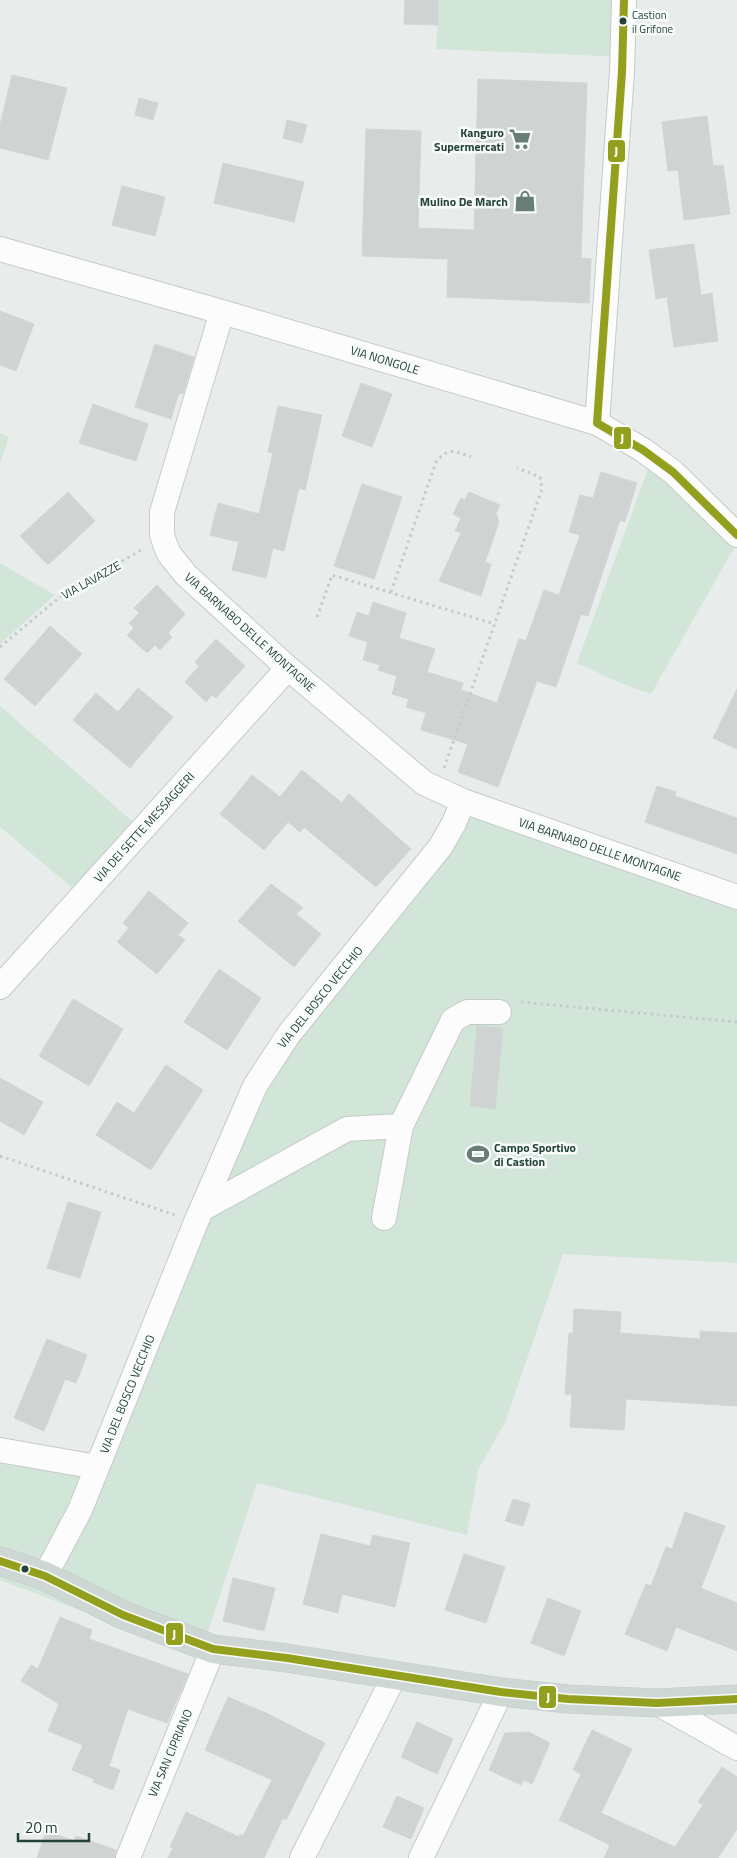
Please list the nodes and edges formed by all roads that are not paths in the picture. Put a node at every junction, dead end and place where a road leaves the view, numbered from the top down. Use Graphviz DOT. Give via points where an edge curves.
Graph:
graph roads {
  1 [pos="624,0"];
  2 [pos="0,249"];
  3 [pos="222,312"];
  4 [pos="597,423"];
  5 [pos="737,535"];
  6 [pos="288,668"];
  7 [pos="463,801"];
  8 [pos="737,897"];
  9 [pos="0,987"];
  10 [pos="499,1012"];
  11 [pos="401,1126"];
  12 [pos="199,1216"];
  13 [pos="384,1218"];
  14 [pos="0,1450"];
  15 [pos="97,1467"];
  16 [pos="0,1561"];
  17 [pos="45,1576"];
  18 [pos="213,1649"];
  19 [pos="395,1675"];
  20 [pos="501,1692"];
  21 [pos="737,1699"];
  22 [pos="657,1703"];
  23 [pos="737,1748"];
  24 [pos="128,1858"];
  25 [pos="302,1858"];
  26 [pos="421,1858"];
  1 -- 4 [label="street" via="622,72"];
  2 -- 3 [label="street, VIA NONGOLE"];
  3 -- 4 [label="street, VIA NONGOLE"];
  3 -- 6 [label="street, VIA BARNABO DELLE MONTAGNE" via="166,497 162,535 170,554 186,575"];
  4 -- 5 [label="street, VIA NONGOLE" via="673,472"];
  6 -- 7 [label="street, VIA BARNABO DELLE MONTAGNE" via="424,783"];
  6 -- 9 [label="street, VIA DEI SETTE MESSAGGERI"];
  7 -- 8 [label="street, VIA BARNABO DELLE MONTAGNE"];
  7 -- 12 [label="street, VIA DEL BOSCO VECCHIO" via="441,846 266,1067"];
  10 -- 11 [label="street" via="467,1012 452,1020"];
  11 -- 12 [label="street" via="348,1129"];
  11 -- 13 [label="street"];
  12 -- 15 [label="street, VIA DEL BOSCO VECCHIO"];
  14 -- 15 [label="street"];
  15 -- 17 [label="street, VIA DEL BOSCO VECCHIO" via="80,1510"];
  16 -- 17 [label="main road"];
  17 -- 18 [label="main road" via="123,1615"];
  18 -- 19 [label="main road"];
  18 -- 24 [label="street, VIA SAN CIPRIANO"];
  19 -- 20 [label="main road"];
  19 -- 25 [label="street"];
  20 -- 22 [label="main road"];
  20 -- 26 [label="street"];
  21 -- 22 [label="main road"];
  22 -- 23 [label="street"];
}
